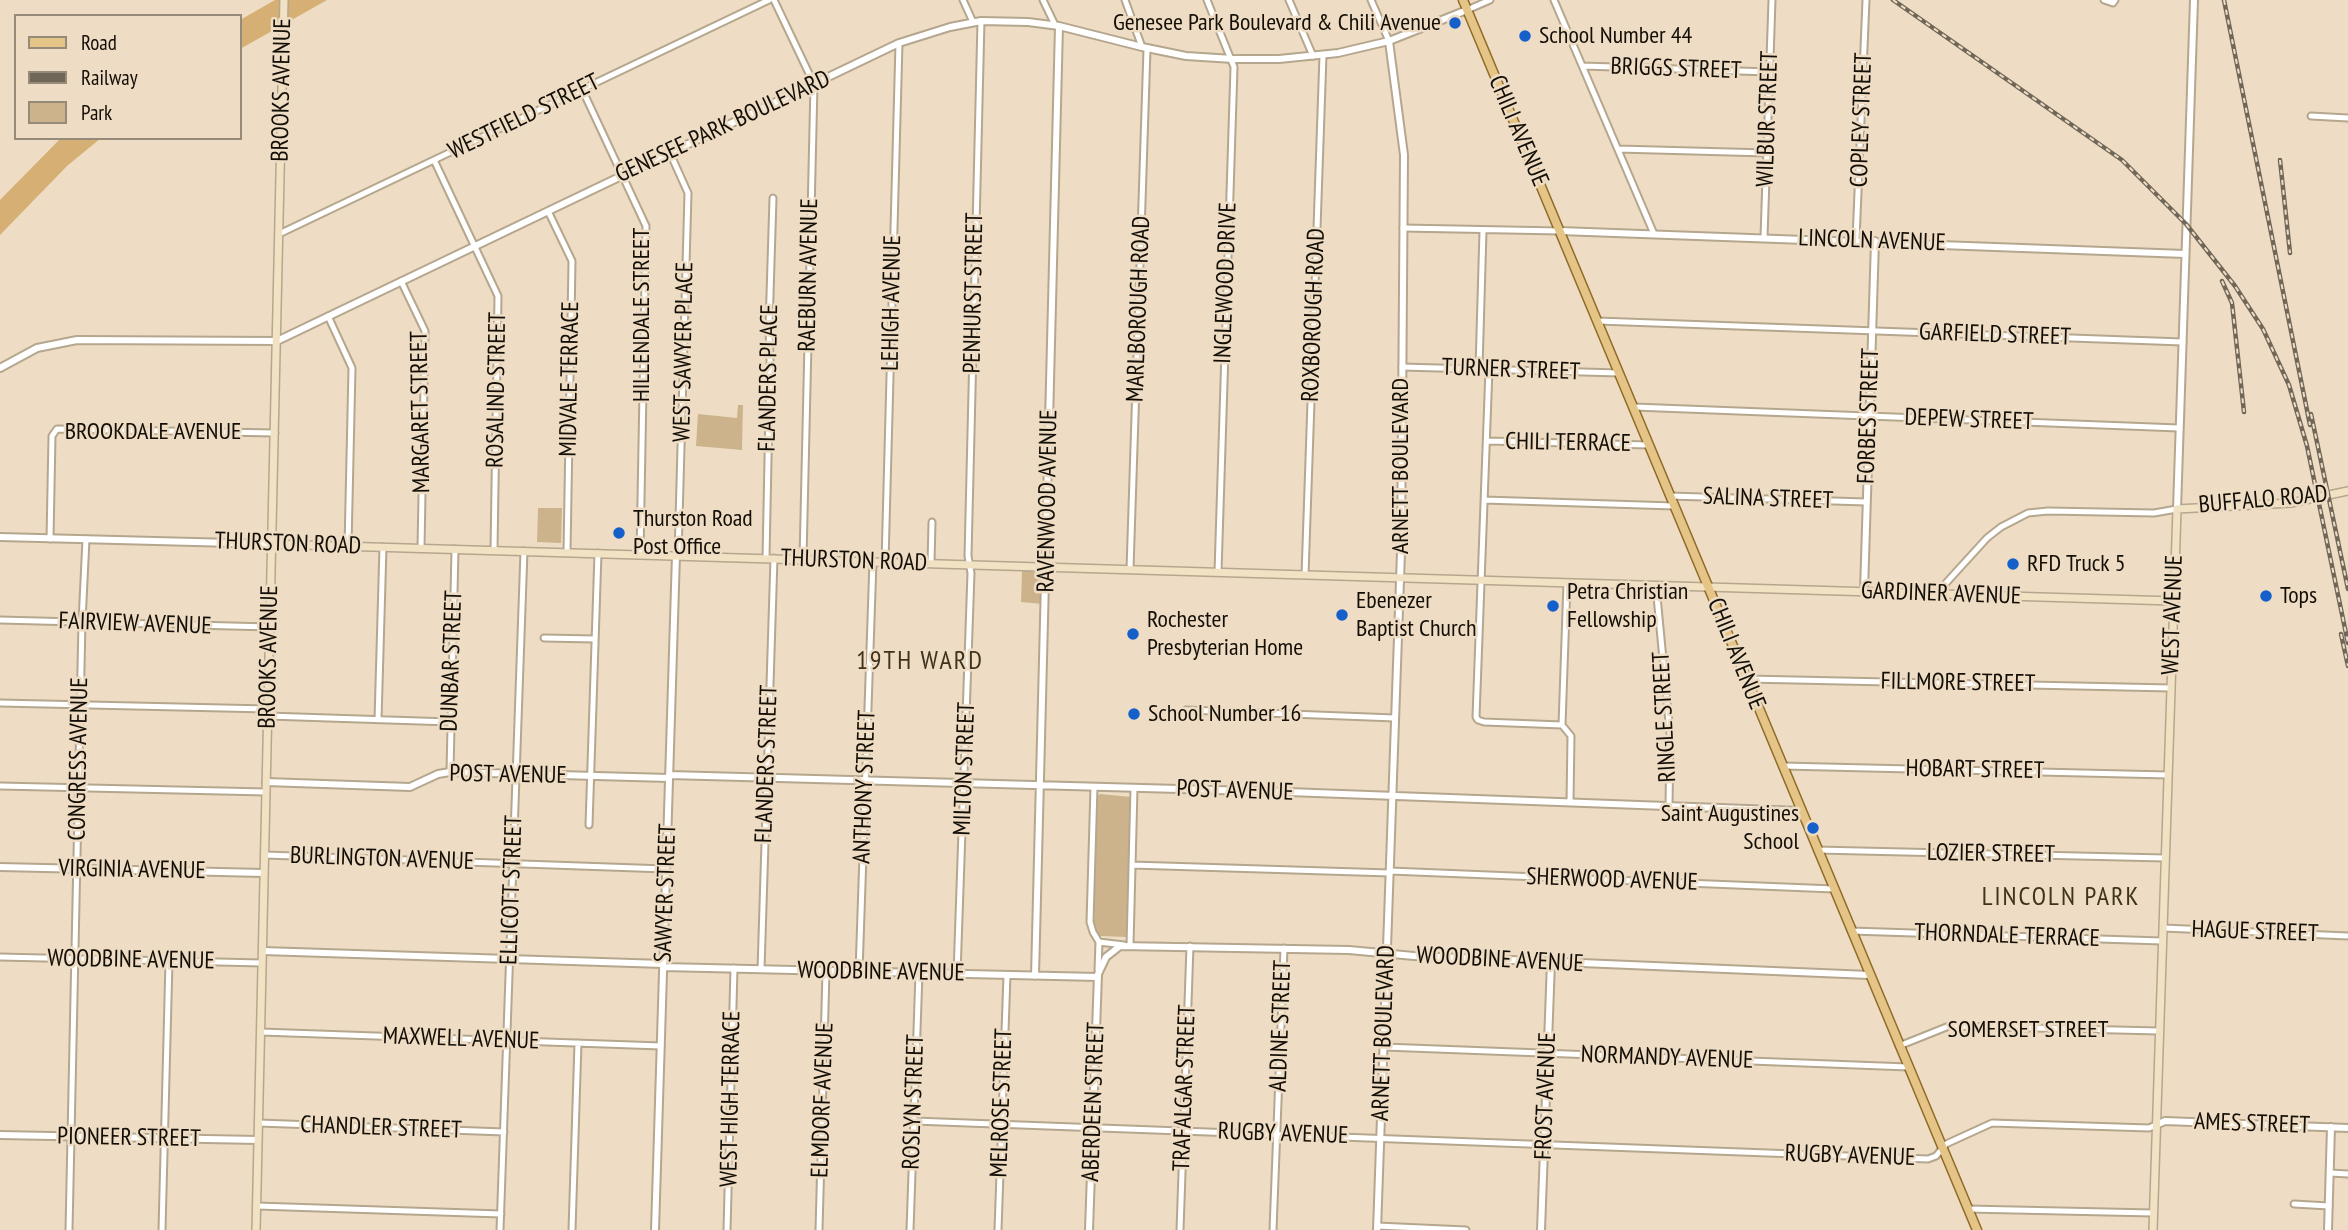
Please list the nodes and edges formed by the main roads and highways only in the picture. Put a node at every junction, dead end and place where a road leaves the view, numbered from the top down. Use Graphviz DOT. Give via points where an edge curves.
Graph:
graph roads {
  1 [pos="284,0"];
  2 [pos="1463,0"];
  3 [pos="2348,491"];
  4 [pos="2177,509"];
  5 [pos="272,544"];
  6 [pos="1709,588"];
  7 [pos="2174,601"];
  8 [pos="256,1230"];
  9 [pos="1977,1230"];
  10 [pos="2153,1230"];
  1 -- 5 [label="main road, BROOKS AVENUE"];
  2 -- 6 [label="main road, CHILI AVENUE"];
  3 -- 4 [label="main road, BUFFALO ROAD" via="2291,503"];
  4 -- 7 [label="main road, WEST AVENUE"];
  5 -- 6 [label="main road, THURSTON ROAD"];
  5 -- 8 [label="main road, BROOKS AVENUE"];
  6 -- 7 [label="main road, GARDINER AVENUE"];
  6 -- 9 [label="main road, CHILI AVENUE"];
  7 -- 10 [label="main road, WEST AVENUE"];
}
